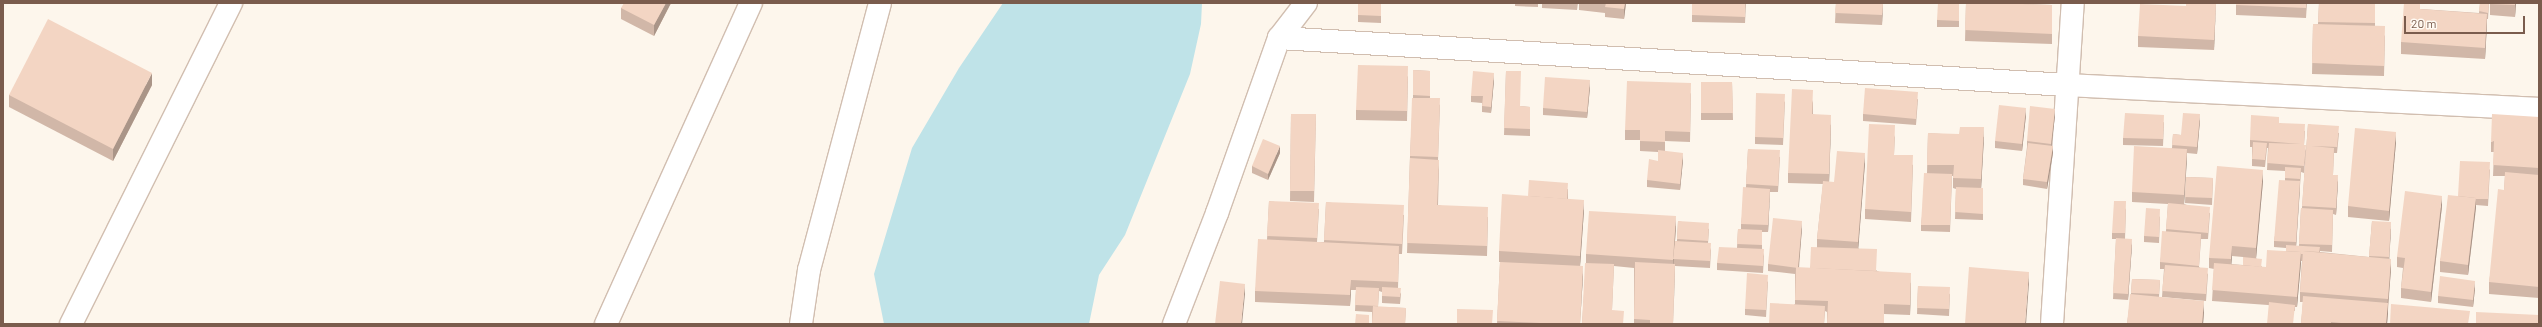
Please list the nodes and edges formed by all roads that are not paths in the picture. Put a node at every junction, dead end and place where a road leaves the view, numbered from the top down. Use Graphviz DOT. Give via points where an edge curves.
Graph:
graph roads {
  1 [pos="231,3"];
  2 [pos="751,3"];
  3 [pos="880,3"];
  4 [pos="1306,3"];
  5 [pos="2073,3"];
  6 [pos="1279,38"];
  7 [pos="2068,85"];
  8 [pos="2539,109"];
  9 [pos="71,324"];
  10 [pos="606,324"];
  11 [pos="801,324"];
  12 [pos="1174,324"];
  13 [pos="2052,324"];
  1 -- 9 [label="street"];
  2 -- 10 [label="street"];
  3 -- 11 [label="street" via="809,270"];
  4 -- 6 [label="street"];
  5 -- 7 [label="street"];
  6 -- 7 [label="street"];
  6 -- 12 [label="street" via="1217,213"];
  7 -- 8 [label="street"];
  7 -- 13 [label="street"];
}
